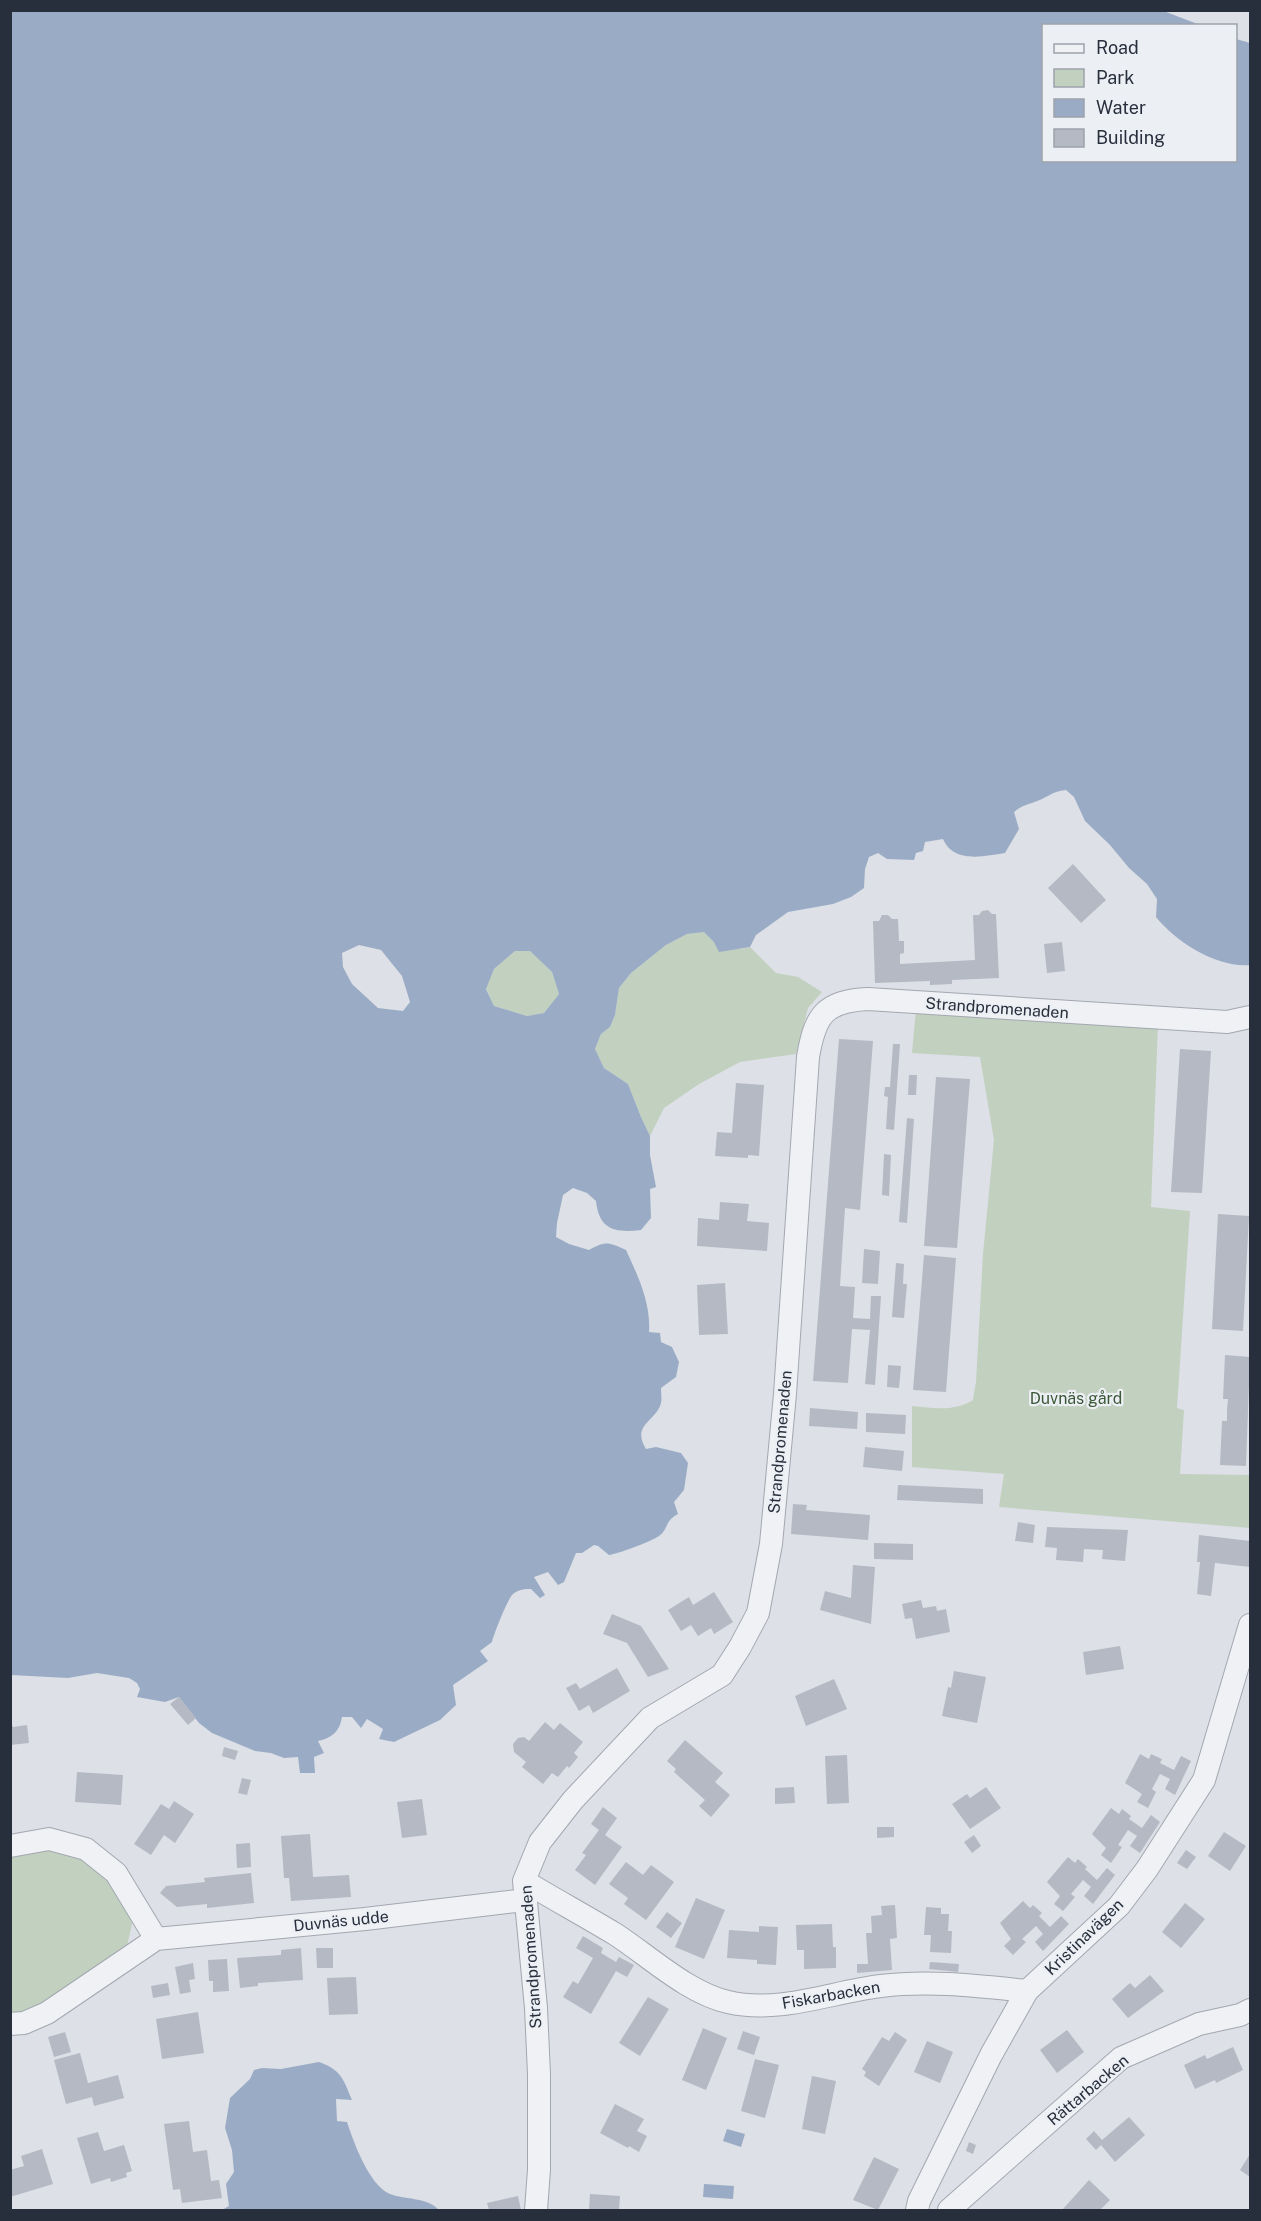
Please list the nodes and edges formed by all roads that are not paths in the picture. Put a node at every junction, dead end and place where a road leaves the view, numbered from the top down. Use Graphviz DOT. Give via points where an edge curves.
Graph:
graph roads {
  1 [pos="1251,1017"];
  2 [pos="1251,1626"];
  3 [pos="10,1846"];
  4 [pos="525,1890"];
  5 [pos="156,1939"];
  6 [pos="1027,1991"];
  7 [pos="1251,2010"];
  8 [pos="10,2024"];
  9 [pos="536,2211"];
  10 [pos="917,2211"];
  11 [pos="949,2211"];
  1 -- 4 [label="street, Strandpromenaden" via="1227,1022 868,999 839,1003 818,1018 808,1057 785,1394 771,1544 758,1613 722,1675 650,1718 573,1800 540,1842"];
  2 -- 6 [label="street, Kristinavägen" via="1204,1780 1186,1810 1119,1906"];
  3 -- 5 [label="street" via="49,1839 86,1849 116,1873"];
  4 -- 5 [label="street, Duvnäs udde" via="365,1919"];
  4 -- 6 [label="street, Fiskarbacken" via="615,1934 694,1988 728,2002 791,2004 910,1983"];
  4 -- 9 [label="street, Strandpromenaden" via="539,2074"];
  5 -- 8 [label="street, Duvnäs udde" via="47,2013 24,2023"];
  6 -- 10 [label="street, Kristinavägen" via="991,2055"];
  7 -- 11 [label="street, Rättarbacken" via="1199,2024 1121,2058"];
}
